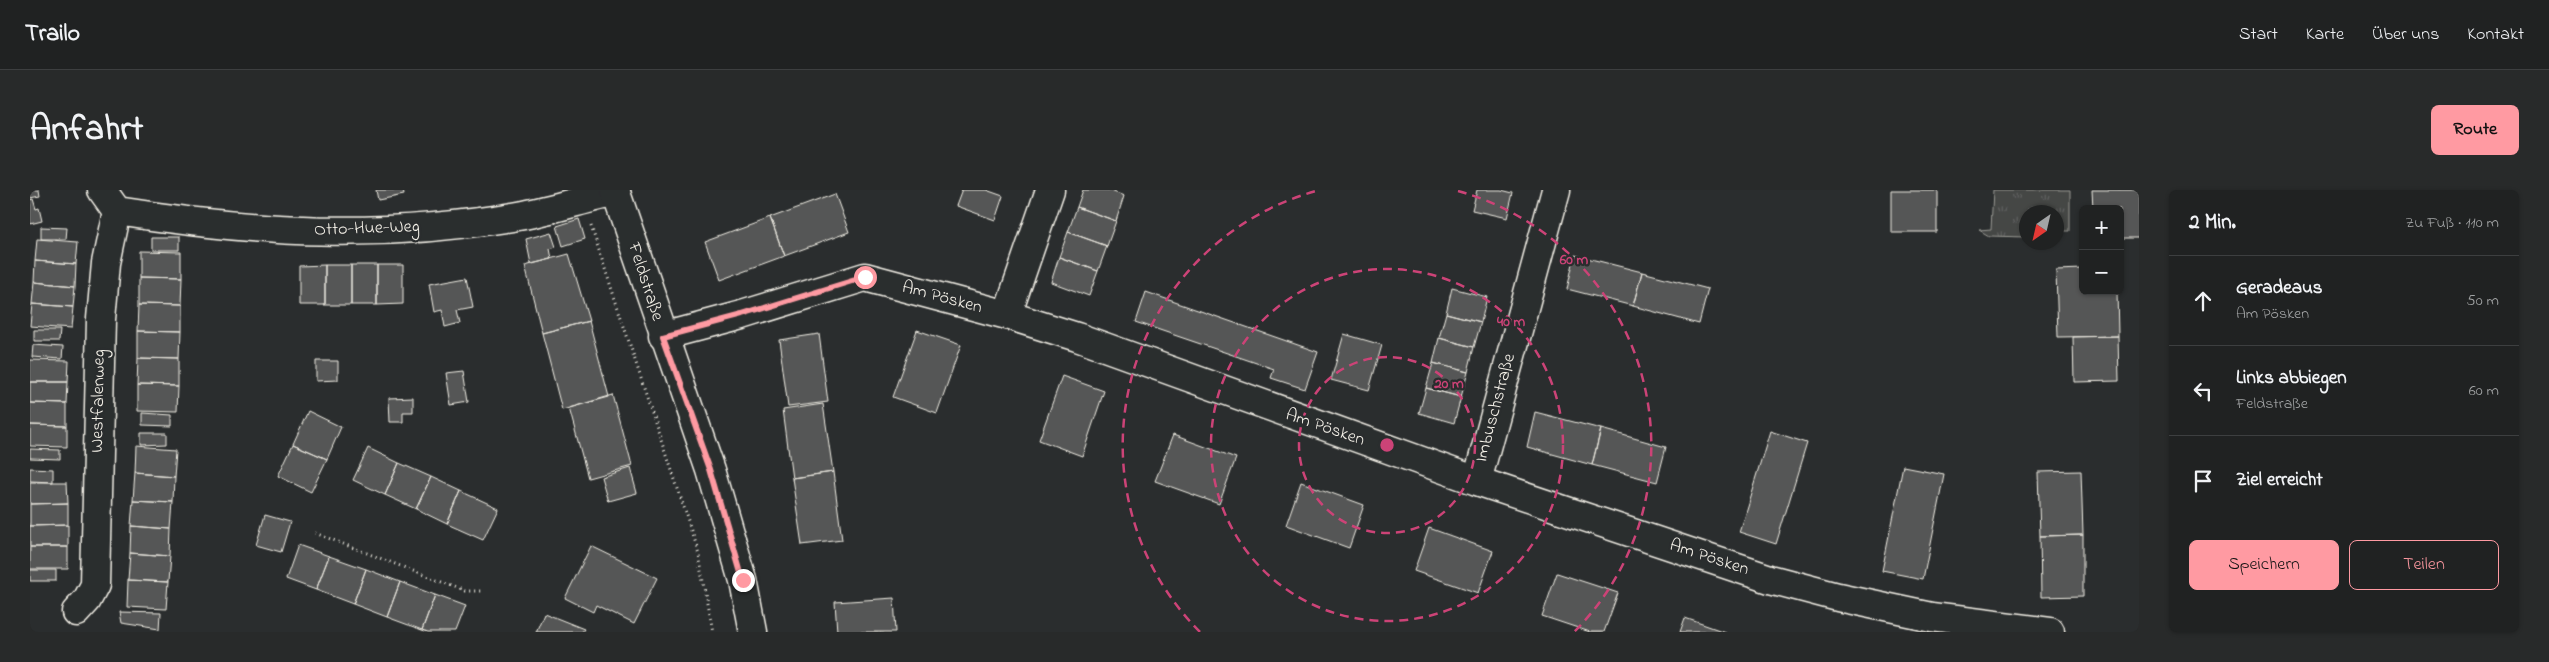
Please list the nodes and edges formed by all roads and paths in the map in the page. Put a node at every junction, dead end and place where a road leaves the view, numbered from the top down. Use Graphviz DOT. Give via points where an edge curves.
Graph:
graph roads {
  1 [pos="1050,190"];
  2 [pos="1556,190"];
  3 [pos="615,191"];
  4 [pos="109,200"];
  5 [pos="582,200"];
  6 [pos="1008,315"];
  7 [pos="663,336"];
  8 [pos="1477,481"];
  9 [pos="315,533"];
  10 [pos="483,591"];
  11 [pos="76,612"];
  12 [pos="712,632"];
  13 [pos="753,632"];
  14 [pos="2050,632"];
  1 -- 6 [label="street"];
  2 -- 8 [label="street, Imbuschstraße"];
  3 -- 5 [label="street, Otto-Hue-Weg"];
  3 -- 7 [label="street, Feldstraße"];
  4 -- 5 [label="street, Otto-Hue-Weg" via="233,227 340,232 466,224"];
  4 -- 11 [label="street, Westfalenweg" via="100,319 96,585"];
  5 -- 12 [label="path" via="698,552"];
  6 -- 7 [label="street, Am Pösken" via="865,277"];
  6 -- 8 [label="street, Am Pösken"];
  7 -- 13 [label="street, Feldstraße" via="711,470 743,580"];
  8 -- 14 [label="street, Am Pösken" via="1770,579 1838,598 1932,617"];
  9 -- 10 [label="path" via="465,591"];
}
